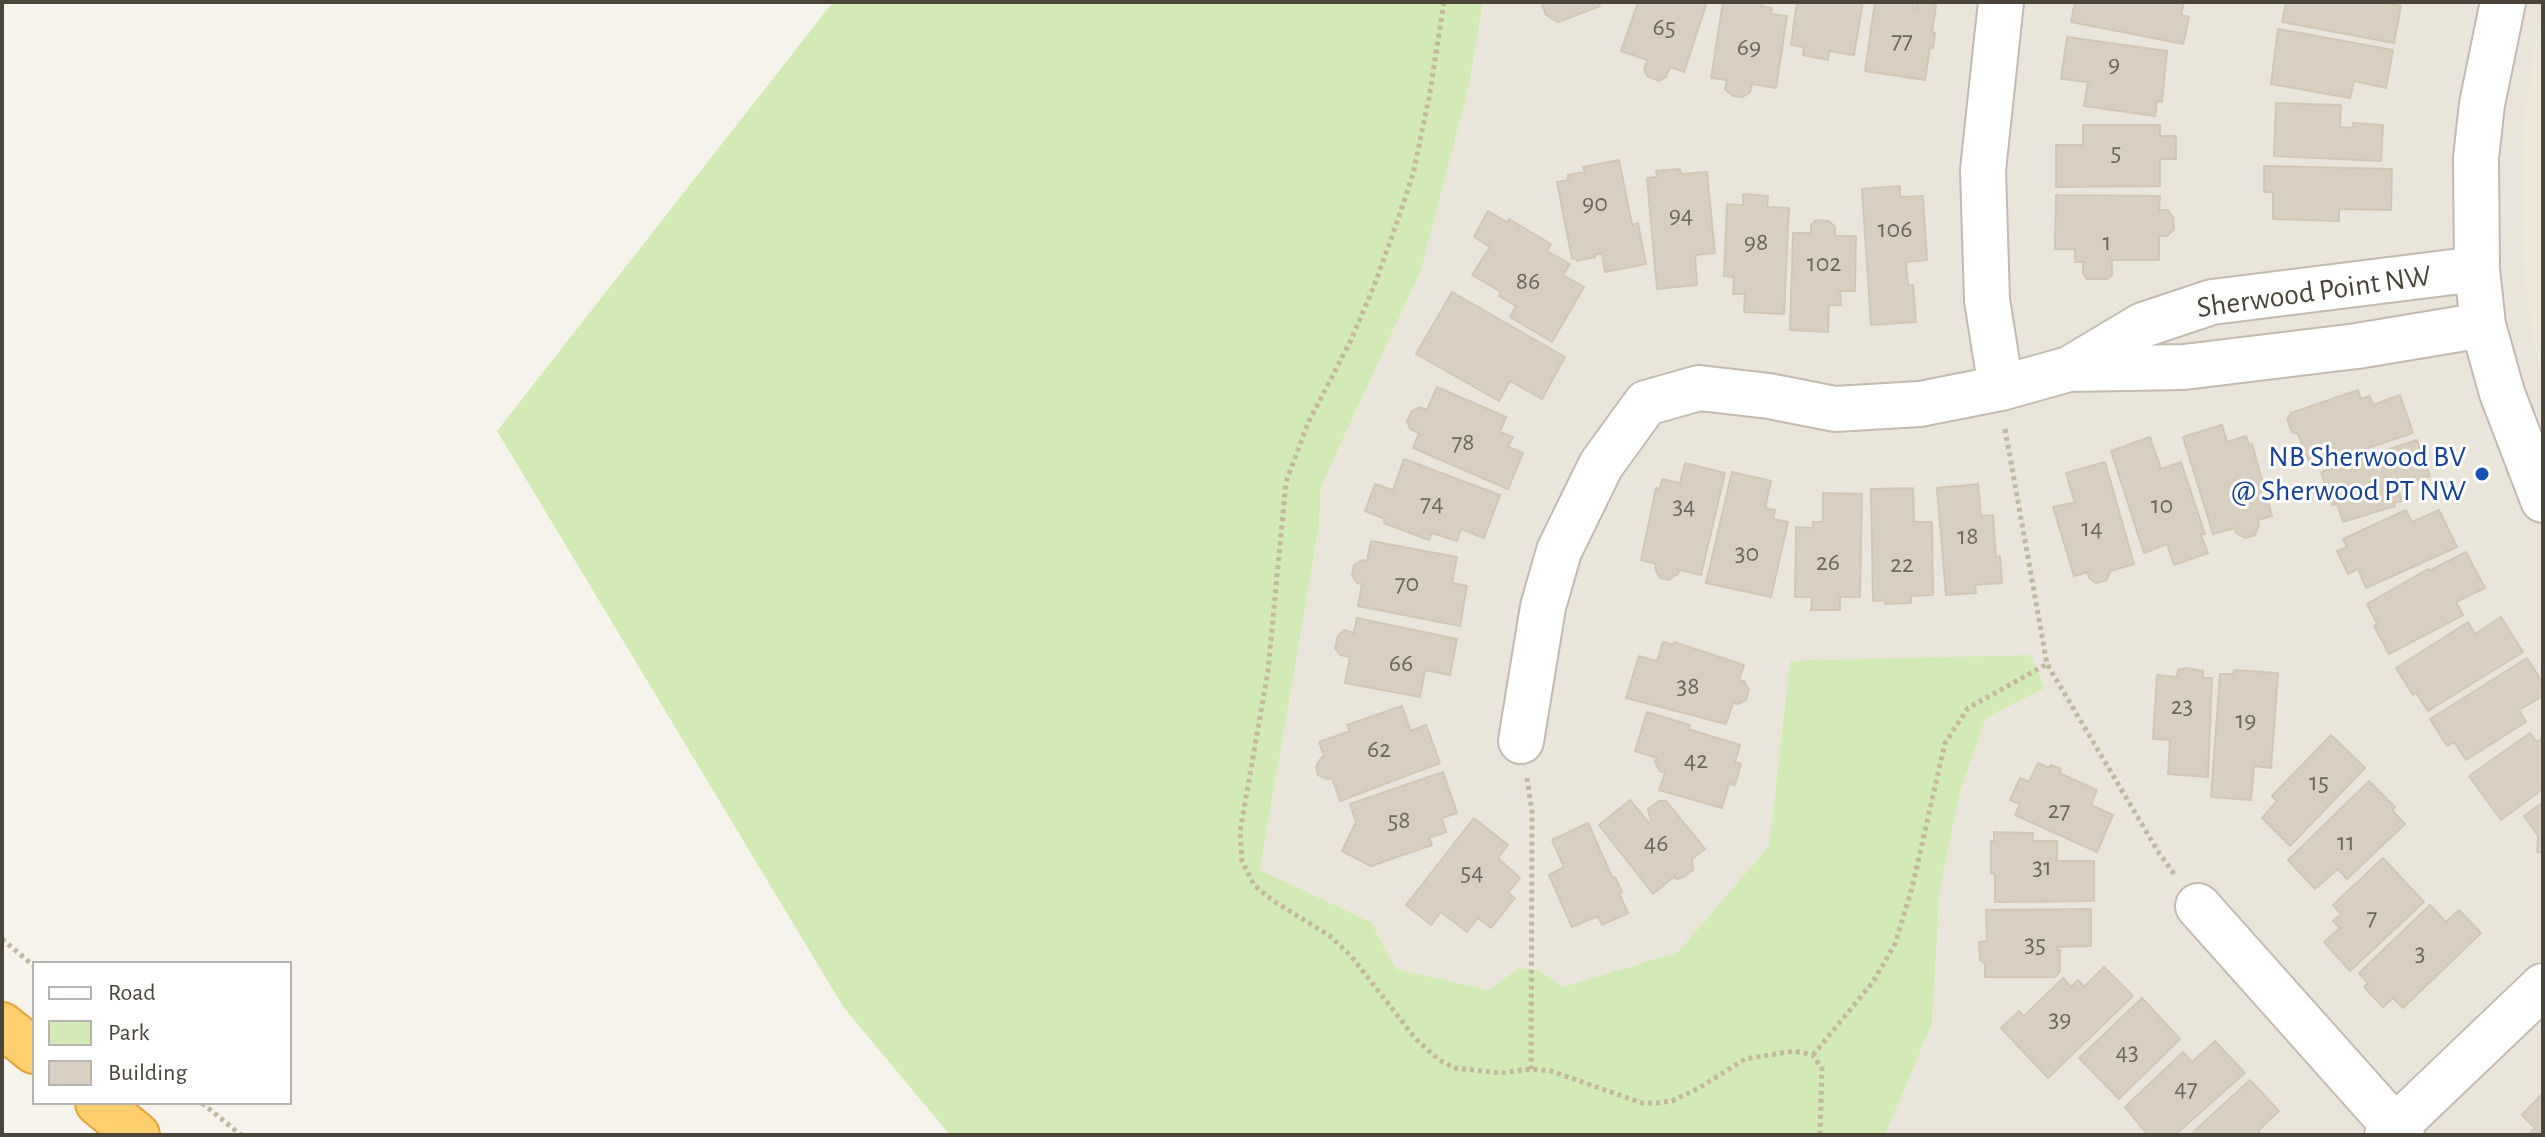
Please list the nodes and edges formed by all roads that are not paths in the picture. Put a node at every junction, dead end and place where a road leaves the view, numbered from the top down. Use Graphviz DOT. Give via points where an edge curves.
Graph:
graph roads {
  1 [pos="2001,2"];
  2 [pos="2503,2"];
  3 [pos="2477,269"];
  4 [pos="2483,325"];
  5 [pos="2069,369"];
  6 [pos="2001,388"];
  7 [pos="2543,500"];
  8 [pos="1521,741"];
  9 [pos="2198,906"];
  10 [pos="2543,986"];
  11 [pos="2,1025"];
  12 [pos="32,1049"];
  13 [pos="100,1105"];
  14 [pos="2394,1133"];
  15 [pos="137,1135"];
  1 -- 6 [label="street" via="1983,170 1987,300"];
  2 -- 3 [label="street" via="2476,158"];
  3 -- 4 [label="street"];
  3 -- 5 [label="street, Sherwood Point NW" via="2212,302 2143,325"];
  4 -- 5 [label="street, Sherwood Point NW" via="2184,367"];
  4 -- 7 [label="street" via="2502,393"];
  5 -- 6 [label="street, Sherwood Point NW"];
  6 -- 8 [label="street, Sherwood Point NW" via="1920,404 1835,409 1699,388 1646,403 1601,465 1559,551 1543,607"];
  9 -- 14 [label="street"];
  10 -- 14 [label="street"];
  11 -- 12 [label="highway"];
  13 -- 15 [label="highway"];
}
